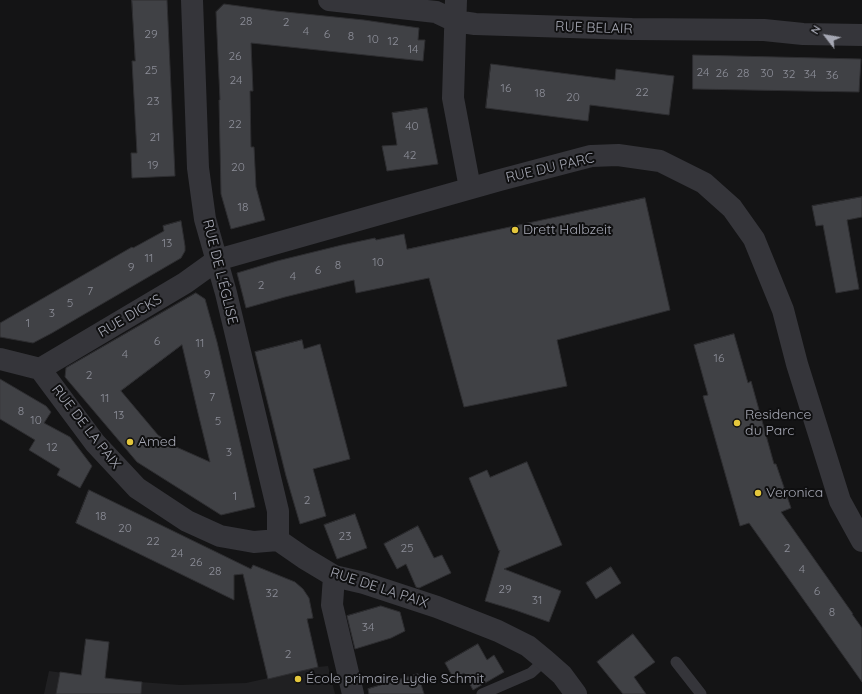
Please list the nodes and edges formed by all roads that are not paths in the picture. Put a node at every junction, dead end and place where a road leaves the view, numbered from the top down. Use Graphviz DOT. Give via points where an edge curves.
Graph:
graph roads {
  1 [pos="192,0"];
  2 [pos="329,0"];
  3 [pos="456,10"];
  4 [pos="862,35"];
  5 [pos="470,188"];
  6 [pos="217,260"];
  7 [pos="0,359"];
  8 [pos="40,368"];
  9 [pos="278,540"];
  10 [pos="862,541"];
  11 [pos="334,576"];
  12 [pos="545,660"];
  13 [pos="676,662"];
  14 [pos="353,694"];
  15 [pos="482,694"];
  16 [pos="576,694"];
  17 [pos="701,694"];
  1 -- 6 [label="street, RUE DE L'ÉGLISE" via="198,168 205,219"];
  2 -- 3 [label="street, RUE BELAIR" via="436,12"];
  3 -- 4 [label="street, RUE BELAIR" via="482,24 764,30 803,34"];
  3 -- 5 [label="street" via="453,98"];
  5 -- 6 [label="street, RUE DU PARC"];
  5 -- 10 [label="street, RUE DU PARC" via="591,156 618,155 660,161 704,183 732,208 754,239 783,310 796,364 840,501"];
  6 -- 8 [label="street, RUE DICKS" via="185,284"];
  6 -- 9 [label="street, RUE DE L'ÉGLISE" via="278,511"];
  7 -- 8 [label="street"];
  8 -- 9 [label="street, RUE DE LA PAIX" via="95,443 137,488 187,521 220,536 254,542"];
  9 -- 11 [label="street, RUE DE LA PAIX"];
  11 -- 12 [label="street, RUE DE LA PAIX" via="437,607 498,631 528,646"];
  11 -- 14 [label="street" via="332,605"];
  12 -- 15 [label="lane" via="531,673"];
  12 -- 16 [label="street, RUE DE LA PAIX" via="562,675"];
  13 -- 17 [label="lane"];
}
